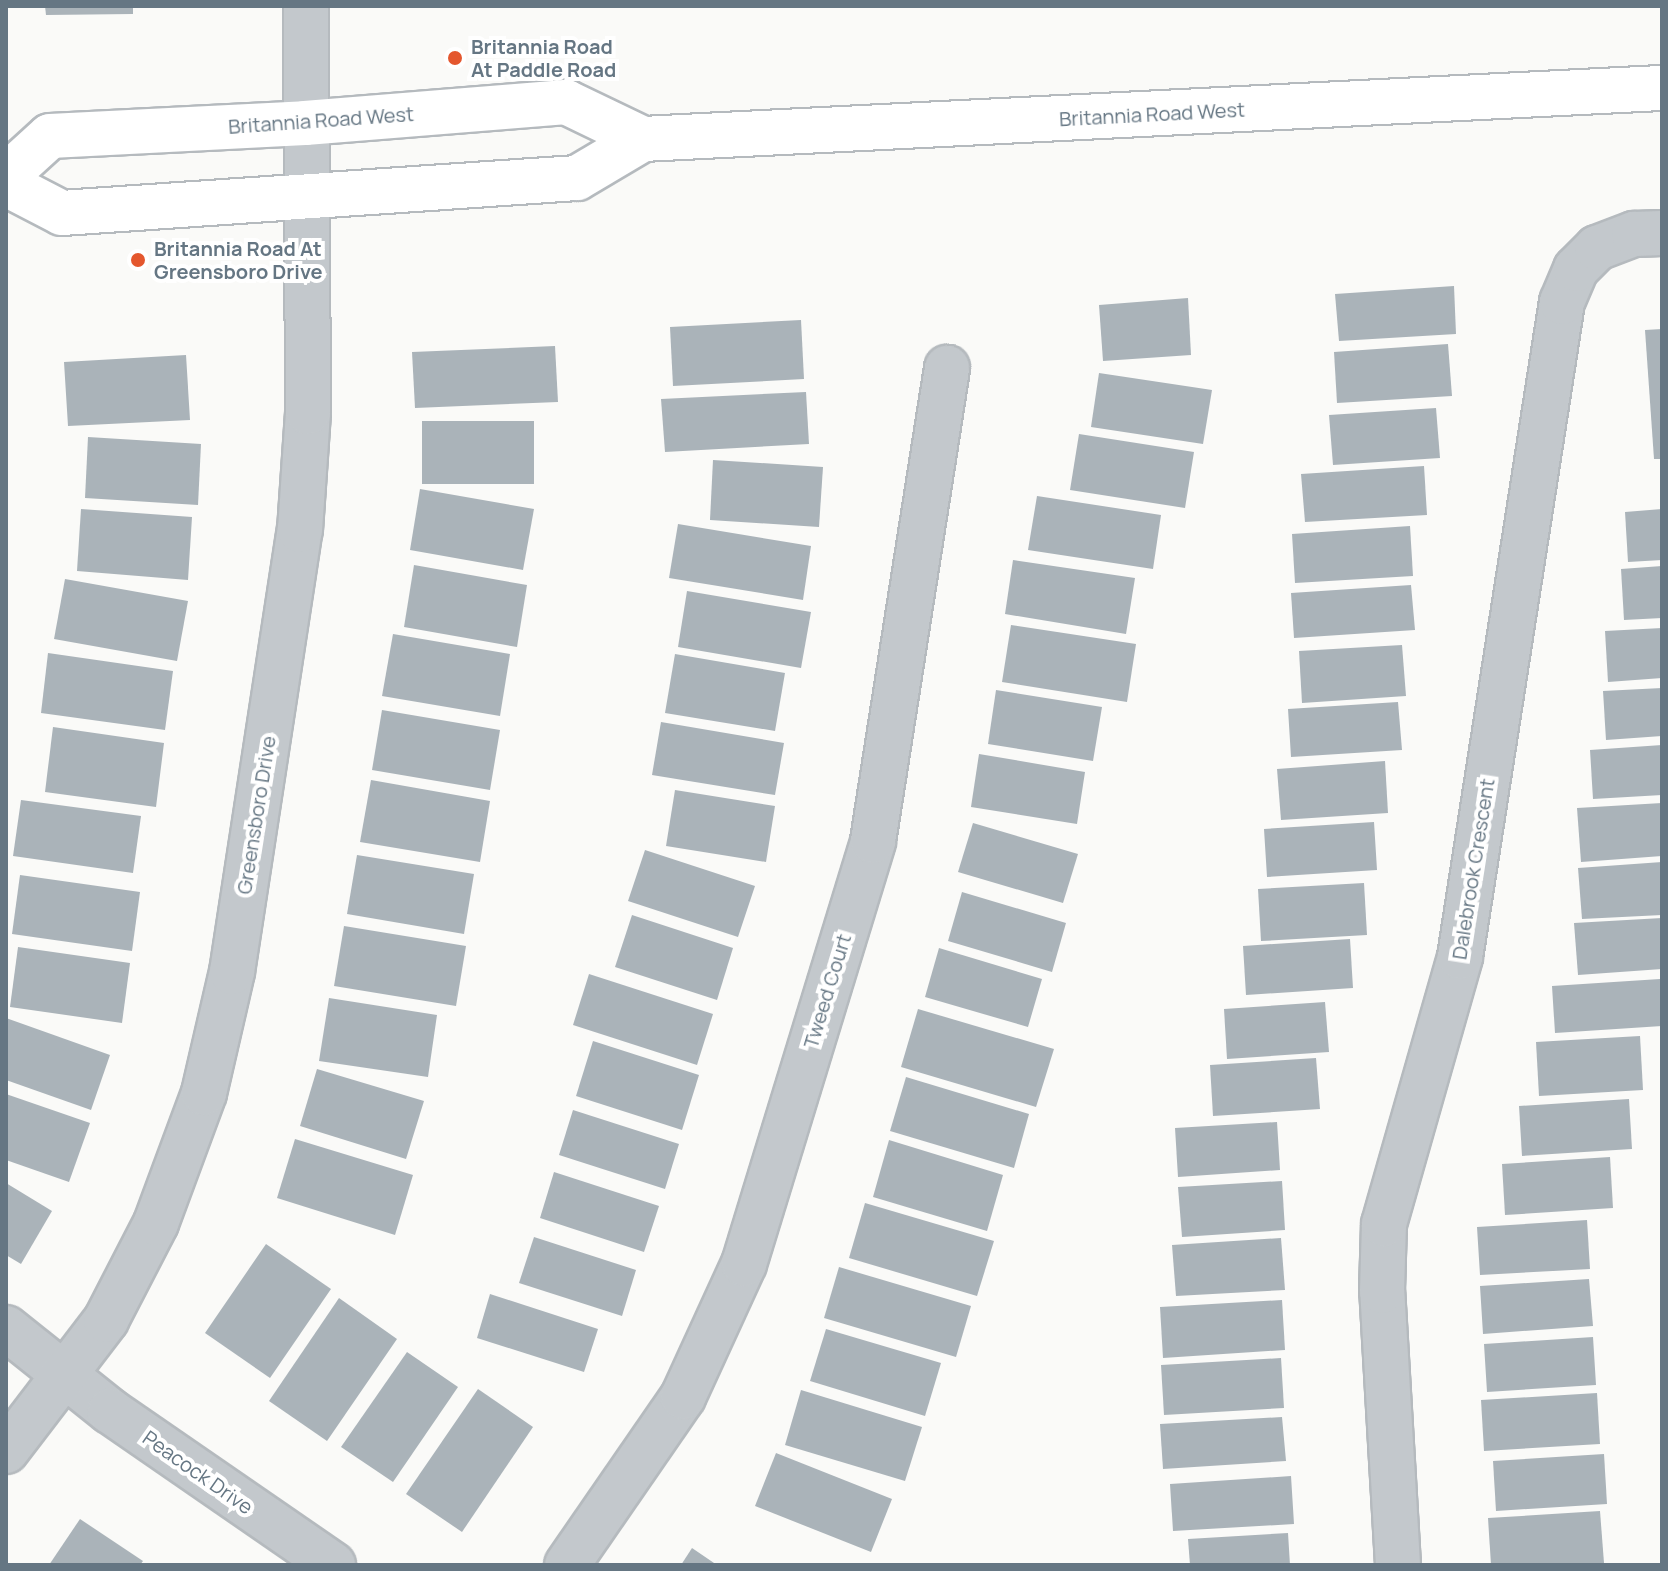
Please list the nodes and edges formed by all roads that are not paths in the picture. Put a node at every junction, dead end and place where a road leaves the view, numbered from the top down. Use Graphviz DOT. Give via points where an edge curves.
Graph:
graph roads {
  1 [pos="306,6"];
  2 [pos="1662,88"];
  3 [pos="305,123"];
  4 [pos="643,139"];
  5 [pos="6,176"];
  6 [pos="6,184"];
  7 [pos="305,197"];
  8 [pos="1662,233"];
  9 [pos="947,368"];
  10 [pos="6,1328"];
  11 [pos="65,1376"];
  12 [pos="6,1451"];
  13 [pos="333,1565"];
  14 [pos="567,1565"];
  15 [pos="1398,1565"];
  1 -- 3 [label="street, Greensboro Drive"];
  2 -- 4 [label="main road, Britannia Road West"];
  3 -- 4 [label="main road, Britannia Road West" via="566,102"];
  3 -- 5 [label="main road, Britannia Road West" via="50,136"];
  3 -- 7 [label="street, Greensboro Drive"];
  4 -- 7 [label="main road, Britannia Road West" via="577,178"];
  6 -- 7 [label="main road, Britannia Road West" via="62,213"];
  7 -- 11 [label="street, Greensboro Drive" via="308,412 300,530 232,972 204,1093 156,1223 106,1320"];
  8 -- 15 [label="street, Dalebrook Crescent" via="1634,234 1597,248 1576,269 1562,302 1460,957 1384,1224 1382,1291"];
  9 -- 14 [label="street, Tweed Court" via="873,841 744,1264 683,1397"];
  10 -- 11 [label="street, Peacock Drive"];
  11 -- 12 [label="street, Greensboro Drive"];
  11 -- 13 [label="street, Peacock Drive"];
}
